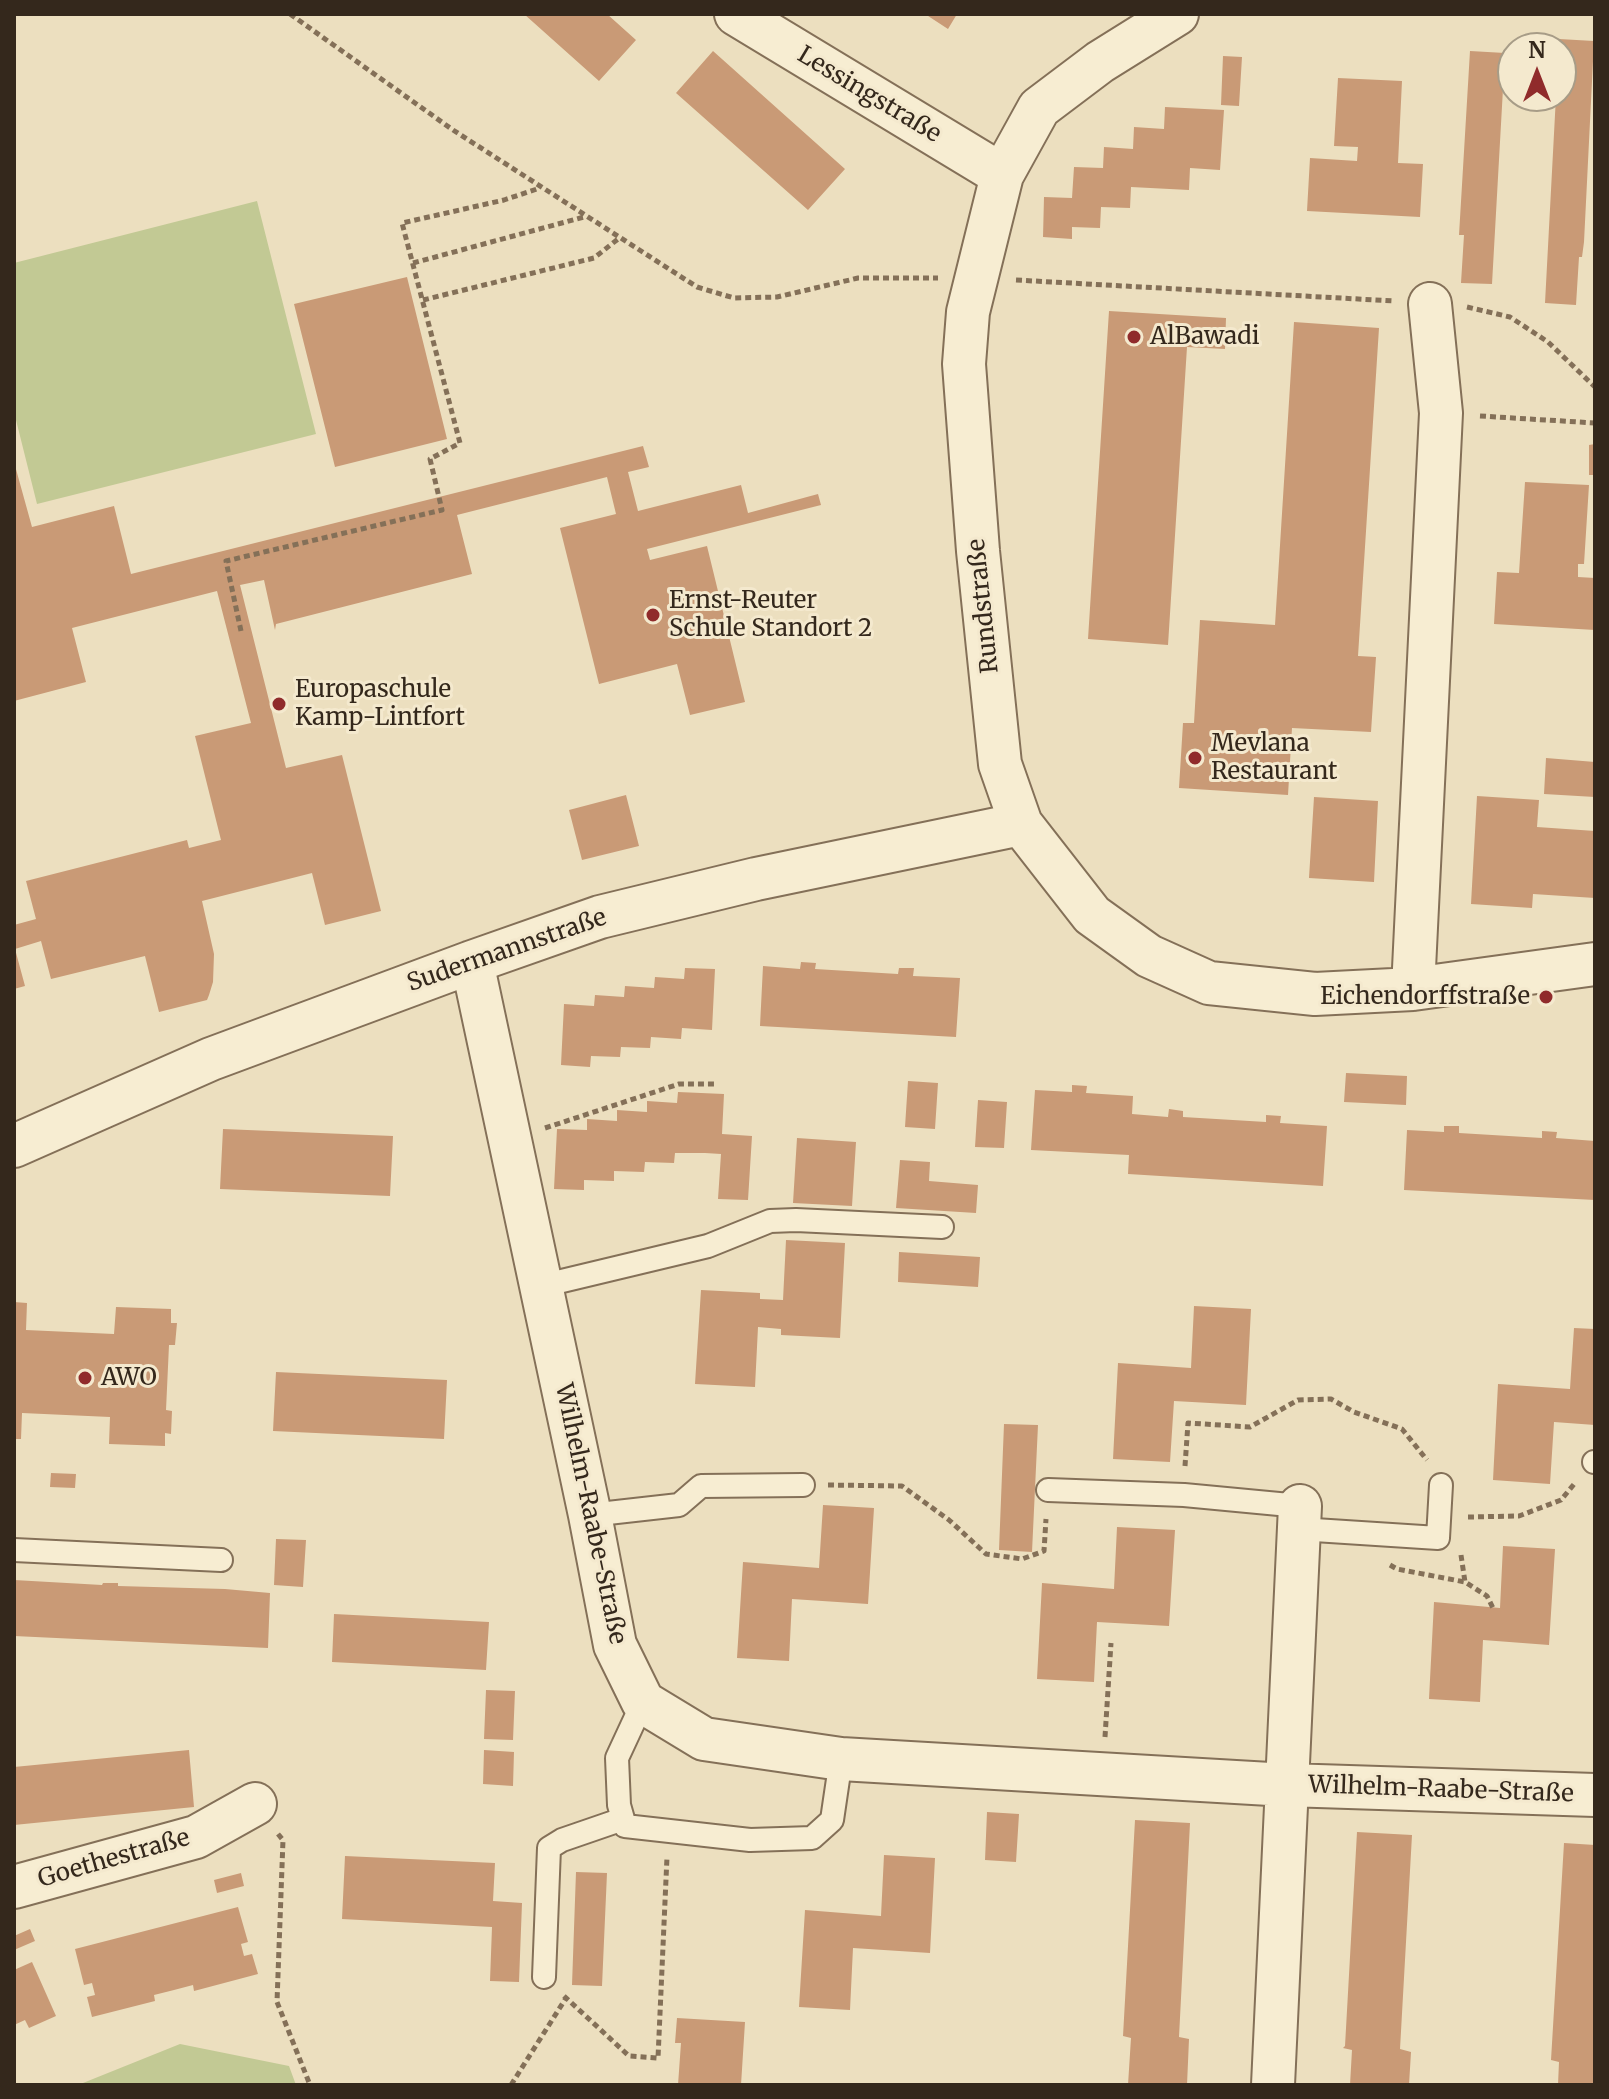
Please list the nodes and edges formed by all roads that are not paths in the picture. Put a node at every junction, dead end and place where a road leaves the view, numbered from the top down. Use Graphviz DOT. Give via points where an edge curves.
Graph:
graph roads {
  1 [pos="736,14"];
  2 [pos="1177,14"];
  3 [pos="1002,175"];
  4 [pos="1430,304"];
  5 [pos="1021,824"];
  6 [pos="472,962"];
  7 [pos="1595,964"];
  8 [pos="1413,989"];
  9 [pos="14,1146"];
  10 [pos="942,1227"];
  11 [pos="541,1286"];
  12 [pos="803,1485"];
  13 [pos="1441,1485"];
  14 [pos="1048,1490"];
  15 [pos="590,1515"];
  16 [pos="1300,1518"];
  17 [pos="14,1550"];
  18 [pos="221,1560"];
  19 [pos="643,1702"];
  20 [pos="841,1759"];
  21 [pos="1287,1785"];
  22 [pos="1595,1795"];
  23 [pos="255,1804"];
  24 [pos="623,1819"];
  25 [pos="14,1887"];
  26 [pos="544,1977"];
  27 [pos="1273,2085"];
  1 -- 3 [label="street, Lessingstraße"];
  2 -- 3 [label="street, Rundstraße" via="1039,108"];
  3 -- 5 [label="street, Rundstraße" via="968,312 964,364 1000,764"];
  4 -- 8 [label="street" via="1441,413"];
  5 -- 6 [label="street, Sudermannstraße" via="600,917"];
  5 -- 8 [label="street, Rundstraße" via="1092,915 1149,956 1209,983 1315,994"];
  6 -- 9 [label="street, Sudermannstraße" via="211,1059"];
  6 -- 11 [label="street, Wilhelm-Raabe-Straße"];
  7 -- 8 [label="street, Rundstraße"];
  10 -- 11 [label="lane" via="770,1221 708,1246"];
  11 -- 15 [label="street, Wilhelm-Raabe-Straße"];
  12 -- 15 [label="lane" via="701,1486 679,1505"];
  13 -- 16 [label="lane" via="1438,1538 1380,1535"];
  14 -- 16 [label="lane" via="1184,1495"];
  15 -- 19 [label="street, Wilhelm-Raabe-Straße" via="615,1645"];
  16 -- 21 [label="street, Wilhelm-Raabe-Straße"];
  17 -- 18 [label="lane"];
  19 -- 20 [label="street, Wilhelm-Raabe-Straße" via="704,1739"];
  19 -- 24 [label="lane" via="617,1758"];
  20 -- 21 [label="street, Wilhelm-Raabe-Straße"];
  20 -- 24 [label="lane" via="832,1820 812,1838 750,1840 668,1832 625,1826"];
  21 -- 22 [label="street, Wilhelm-Raabe-Straße"];
  21 -- 27 [label="street, Wilhelm-Raabe-Straße"];
  23 -- 25 [label="street, Goethestraße" via="196,1837"];
  24 -- 26 [label="lane" via="549,1848"];
}
